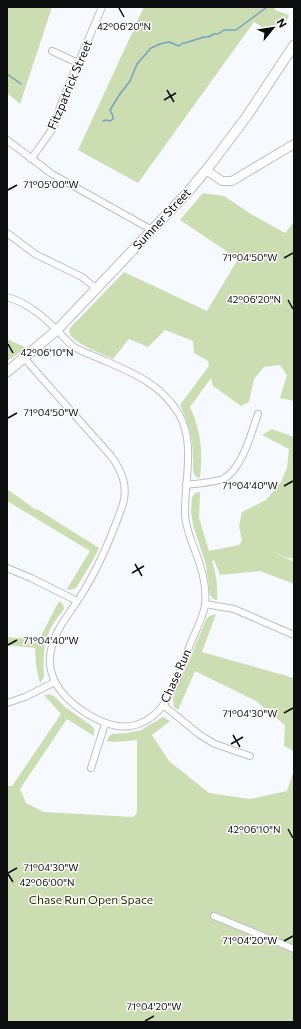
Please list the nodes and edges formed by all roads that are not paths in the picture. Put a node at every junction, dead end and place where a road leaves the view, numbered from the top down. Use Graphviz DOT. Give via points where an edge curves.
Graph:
graph roads {
  1 [pos="102,7"];
  2 [pos="294,45"];
  3 [pos="52,51"];
  4 [pos="78,63"];
  5 [pos="7,140"];
  6 [pos="294,144"];
  7 [pos="31,159"];
  8 [pos="206,170"];
  9 [pos="152,230"];
  10 [pos="7,233"];
  11 [pos="97,289"];
  12 [pos="7,297"];
  13 [pos="57,330"];
  14 [pos="24,358"];
  15 [pos="7,372"];
  16 [pos="258,414"];
  17 [pos="186,485"];
  18 [pos="7,568"];
  19 [pos="77,601"];
  20 [pos="205,604"];
  21 [pos="294,635"];
  22 [pos="55,682"];
  23 [pos="7,703"];
  24 [pos="163,705"];
  25 [pos="104,724"];
  26 [pos="250,756"];
  27 [pos="91,768"];
  28 [pos="214,916"];
  29 [pos="294,949"];
  1 -- 4 [label="street, Fitzpatrick Street"];
  2 -- 8 [label="main road, Sumner Street" via="247,116"];
  3 -- 4 [label="street"];
  4 -- 7 [label="street, Fitzpatrick Street" via="55,124"];
  5 -- 7 [label="street"];
  6 -- 8 [label="street" via="232,181 222,181"];
  7 -- 9 [label="street" via="61,179"];
  8 -- 9 [label="main road, Sumner Street"];
  9 -- 11 [label="main road, Sumner Street"];
  10 -- 11 [label="street" via="35,254 82,277"];
  11 -- 13 [label="main road, Sumner Street"];
  12 -- 13 [label="street, Chase Run" via="29,306"];
  13 -- 14 [label="main road, Sumner Street"];
  13 -- 17 [label="street, Chase Run" via="74,347 145,379 167,398 180,416 186,432"];
  14 -- 15 [label="main road, Sumner Street"];
  14 -- 19 [label="street, Chase Run" via="107,450 124,479 125,498 105,552"];
  16 -- 17 [label="street" via="236,467 230,475 222,479"];
  17 -- 20 [label="street, Chase Run" via="186,520 203,576"];
  18 -- 19 [label="street"];
  19 -- 22 [label="street, Chase Run" via="58,631 52,648 50,663"];
  20 -- 21 [label="street" via="234,609"];
  20 -- 24 [label="street, Chase Run" via="169,696"];
  22 -- 23 [label="street"];
  22 -- 25 [label="street, Chase Run" via="73,704"];
  24 -- 25 [label="street, Chase Run" via="152,717 136,725"];
  24 -- 26 [label="street" via="212,742"];
  25 -- 27 [label="street"];
  28 -- 29 [label="street"];
}
